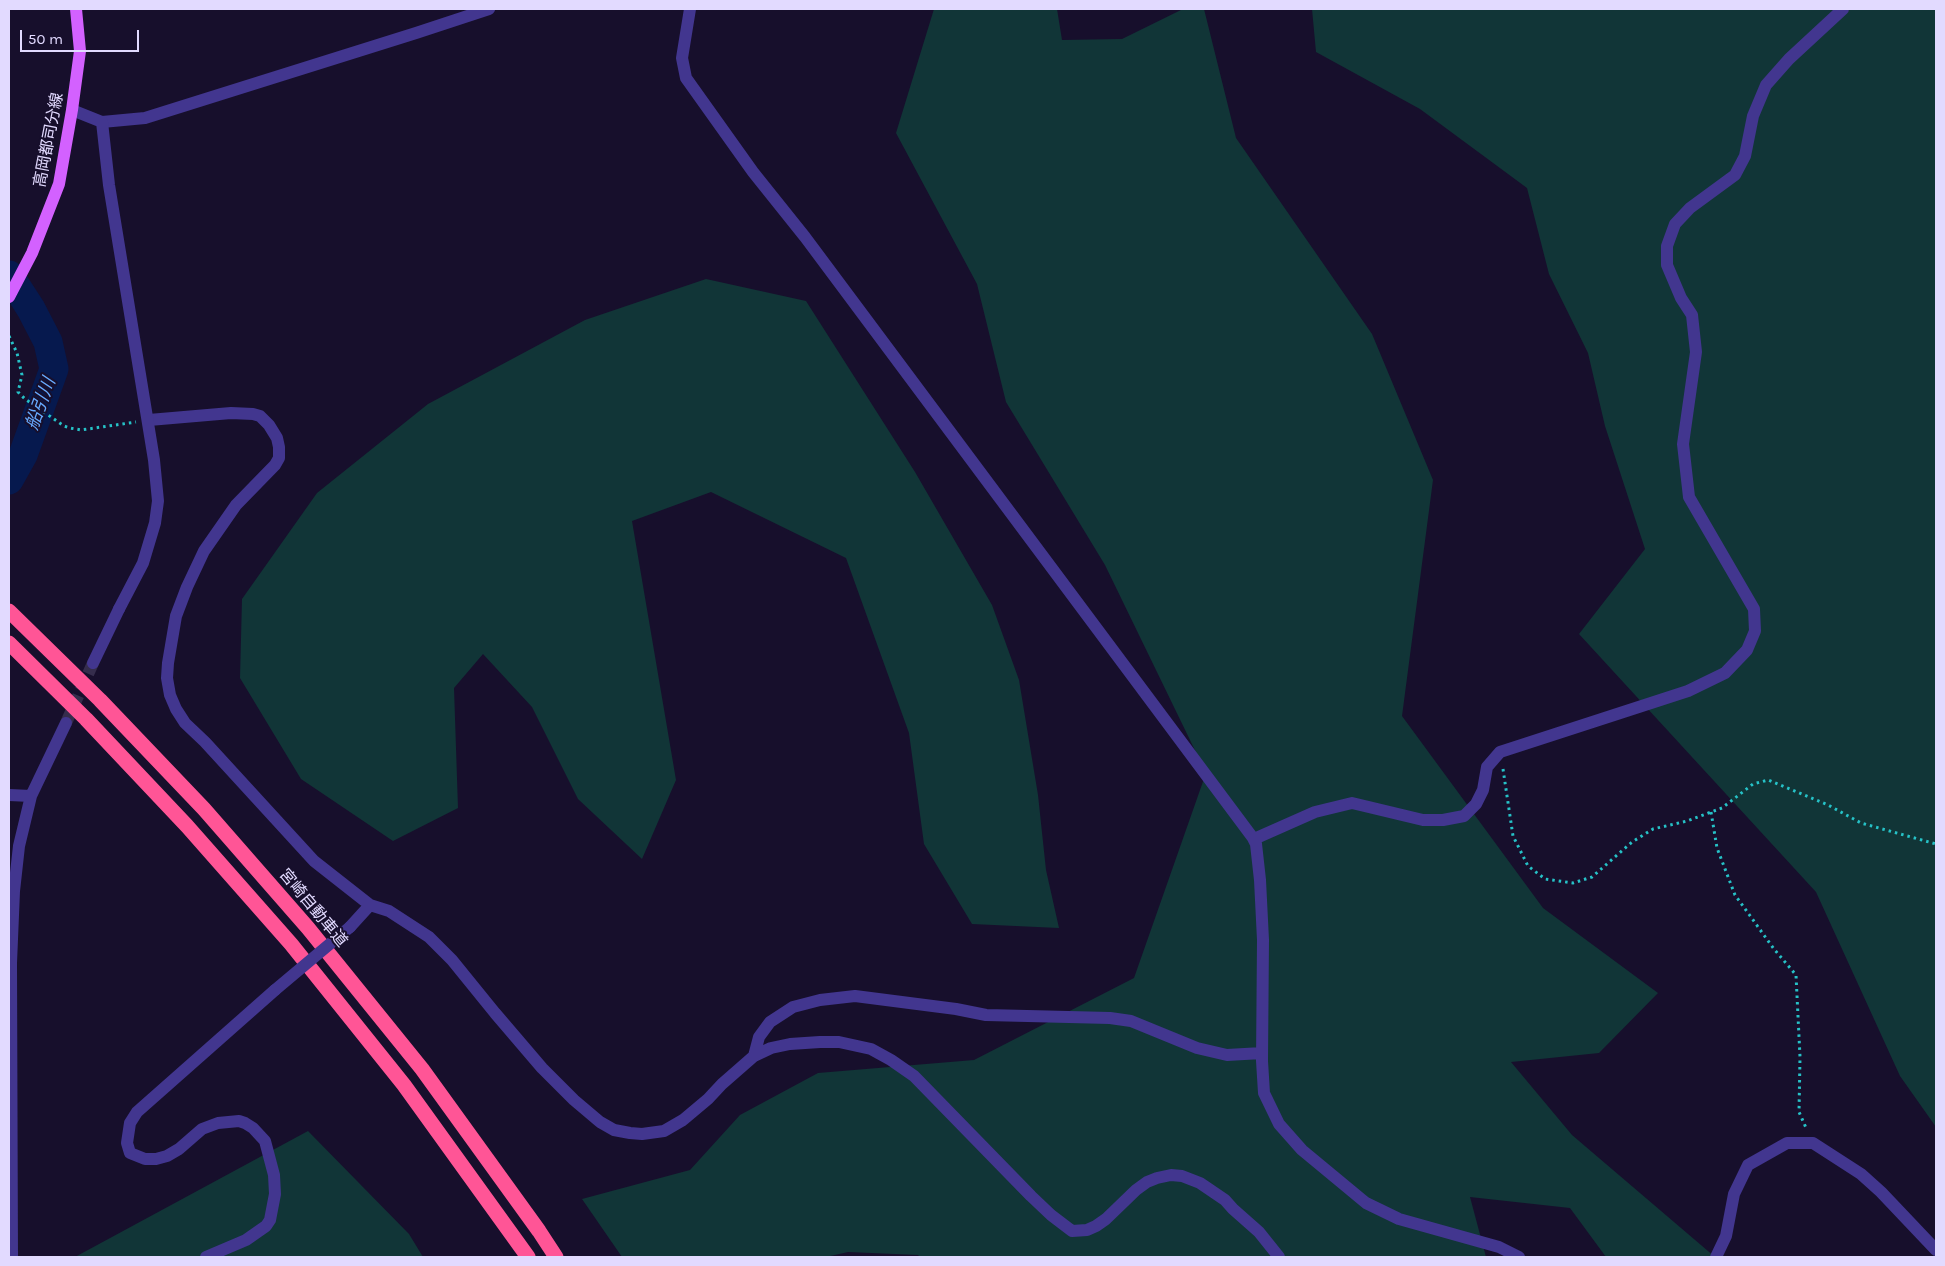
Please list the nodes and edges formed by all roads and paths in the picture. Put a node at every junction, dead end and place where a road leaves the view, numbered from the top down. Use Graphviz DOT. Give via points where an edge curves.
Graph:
graph roads {
  1 [pos="76,9"];
  2 [pos="489,9"];
  3 [pos="690,9"];
  4 [pos="1843,9"];
  5 [pos="72,110"];
  6 [pos="102,122"];
  7 [pos="9,297"];
  8 [pos="9,336"];
  9 [pos="149,420"];
  10 [pos="9,611"];
  11 [pos="9,643"];
  12 [pos="93,663"];
  13 [pos="66,723"];
  14 [pos="1500,752"];
  15 [pos="9,795"];
  16 [pos="31,796"];
  17 [pos="1711,812"];
  18 [pos="1254,840"];
  19 [pos="1936,844"];
  20 [pos="370,905"];
  21 [pos="1262,1053"];
  22 [pos="754,1056"];
  23 [pos="1813,1143"];
  24 [pos="1936,1250"];
  25 [pos="12,1257"];
  26 [pos="206,1257"];
  27 [pos="528,1257"];
  28 [pos="556,1257"];
  29 [pos="1279,1257"];
  30 [pos="1519,1257"];
  31 [pos="1716,1257"];
  1 -- 5 [label="main road, 高岡都司分線" via="80,51"];
  2 -- 6 [label="street" via="145,118"];
  3 -- 18 [label="street" via="682,58 686,78"];
  4 -- 14 [label="street" via="1788,59 1766,85 1753,116 1745,156 1735,175 1690,208 1675,224 1667,246 1667,265 1692,315 1696,352 1683,444 1689,497 1754,609 1755,631 1747,650 1726,673 1688,691"];
  5 -- 6 [label="street"];
  5 -- 7 [label="main road, 高岡都司分線" via="59,184 32,253"];
  6 -- 9 [label="street" via="109,185"];
  8 -- 9 [label="path" via="17,352 22,375 18,392 64,426 81,430"];
  9 -- 12 [label="street" via="158,501 155,523 143,563"];
  9 -- 20 [label="street" via="241,412 260,416 277,438 279,458 275,465 236,505 204,551 187,587 171,640 167,678 170,695 185,723 314,861"];
  10 -- 28 [label="highway, 宮崎自動車道" via="204,808 308,928 422,1069"];
  11 -- 27 [label="highway" via="187,826 291,944 404,1084"];
  13 -- 16 [label="street"];
  14 -- 17 [label="path" via="1514,836 1528,866 1545,879 1573,883 1592,877 1632,842 1653,829"];
  14 -- 18 [label="street" via="1487,767 1483,790 1476,804 1464,816 1423,820 1352,802 1314,812"];
  15 -- 16 [label="street"];
  16 -- 25 [label="street" via="19,846 11,963"];
  17 -- 19 [label="path" via="1722,808 1753,784 1768,780 1862,823"];
  17 -- 23 [label="path" via="1717,848 1735,895 1796,975 1799,1112"];
  18 -- 21 [label="street" via="1263,940"];
  20 -- 22 [label="street" via="389,911 429,937 542,1068 588,1112 614,1130 642,1134 664,1131 708,1099"];
  20 -- 26 [label="street, bridge" via="350,927 136,1112 130,1123 127,1143 130,1153 145,1159 166,1156 202,1129 218,1123 239,1121 265,1141 274,1175 275,1194 270,1220 246,1240"];
  21 -- 22 [label="street" via="1227,1055 1197,1048 1131,1021 1110,1018 986,1015 855,996 794,1007 770,1022 759,1037"];
  21 -- 30 [label="street" via="1264,1093 1279,1124 1302,1150 1366,1203 1399,1218 1499,1247"];
  22 -- 29 [label="street" via="771,1048 839,1042 871,1049 891,1060 914,1076 1031,1196 1072,1231 1096,1226 1147,1182 1171,1175 1182,1176 1200,1183 1224,1200 1259,1232"];
  23 -- 24 [label="street" via="1861,1174"];
  23 -- 31 [label="street" via="1787,1143 1748,1165 1734,1194 1726,1236"];
}
